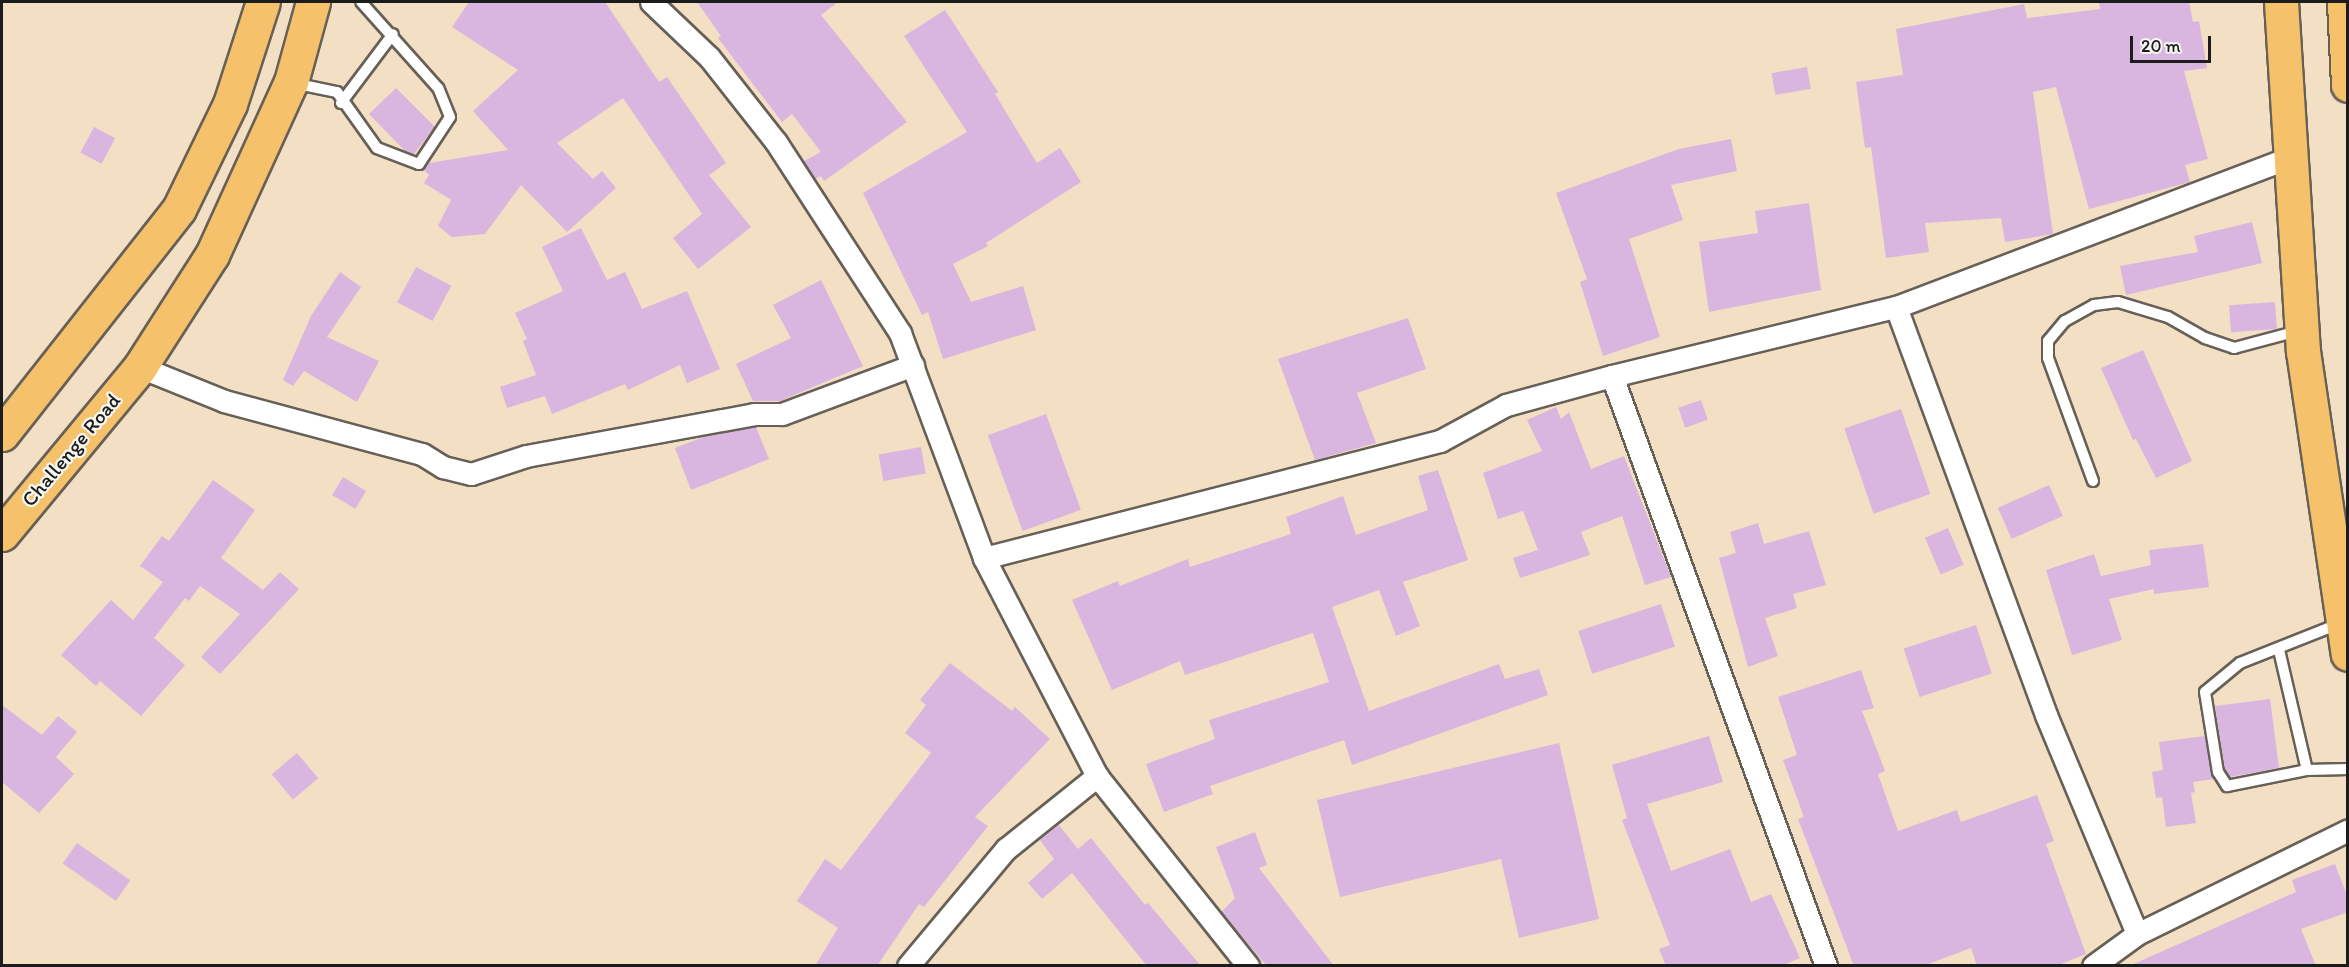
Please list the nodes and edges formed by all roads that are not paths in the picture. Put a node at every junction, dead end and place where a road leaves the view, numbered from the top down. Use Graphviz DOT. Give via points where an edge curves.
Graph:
graph roads {
  1 [pos="263,2"];
  2 [pos="313,2"];
  3 [pos="361,2"];
  4 [pos="651,2"];
  5 [pos="2281,2"];
  6 [pos="2344,2"];
  7 [pos="393,34"];
  8 [pos="291,82"];
  9 [pos="2348,85"];
  10 [pos="341,103"];
  11 [pos="2288,158"];
  12 [pos="1896,307"];
  13 [pos="2301,330"];
  14 [pos="913,365"];
  15 [pos="140,367"];
  16 [pos="1611,376"];
  17 [pos="2,434"];
  18 [pos="2093,481"];
  19 [pos="2,534"];
  20 [pos="984,558"];
  21 [pos="2342,623"];
  22 [pos="2279,650"];
  23 [pos="2348,654"];
  24 [pos="2348,769"];
  25 [pos="2307,770"];
  26 [pos="1097,776"];
  27 [pos="2348,830"];
  28 [pos="2137,934"];
  29 [pos="909,966"];
  30 [pos="1248,966"];
  31 [pos="1826,966"];
  32 [pos="2093,966"];
  1 -- 17 [label="main road" via="230,104 179,209"];
  2 -- 8 [label="main road, Challenge Road"];
  3 -- 7 [label="lane"];
  4 -- 14 [label="street" via="709,57 776,142 900,333"];
  5 -- 11 [label="main road"];
  6 -- 9 [label="main road"];
  7 -- 10 [label="lane"];
  7 -- 10 [label="lane" via="438,88 450,117 419,164 376,148"];
  8 -- 10 [label="lane" via="337,92"];
  8 -- 15 [label="main road, Challenge Road" via="212,255"];
  11 -- 12 [label="street"];
  11 -- 13 [label="main road"];
  12 -- 16 [label="street"];
  12 -- 28 [label="street" via="2046,715"];
  13 -- 18 [label="lane" via="2234,348 2205,338 2168,317 2118,303 2094,305 2065,321 2048,341 2048,358"];
  13 -- 21 [label="main road"];
  14 -- 15 [label="street" via="782,414 754,414 526,456 471,474 443,467 422,454 224,402"];
  14 -- 20 [label="street"];
  15 -- 19 [label="main road, Challenge Road"];
  16 -- 20 [label="street" via="1506,405 1440,441"];
  16 -- 31 [label="street"];
  20 -- 26 [label="street"];
  21 -- 22 [label="lane"];
  21 -- 23 [label="main road"];
  22 -- 25 [label="lane"];
  22 -- 25 [label="lane" via="2240,663 2205,692 2218,772 2227,786"];
  24 -- 25 [label="lane"];
  26 -- 29 [label="street" via="1006,849"];
  26 -- 30 [label="street" via="1150,848"];
  27 -- 28 [label="street"];
  28 -- 32 [label="street"];
}
